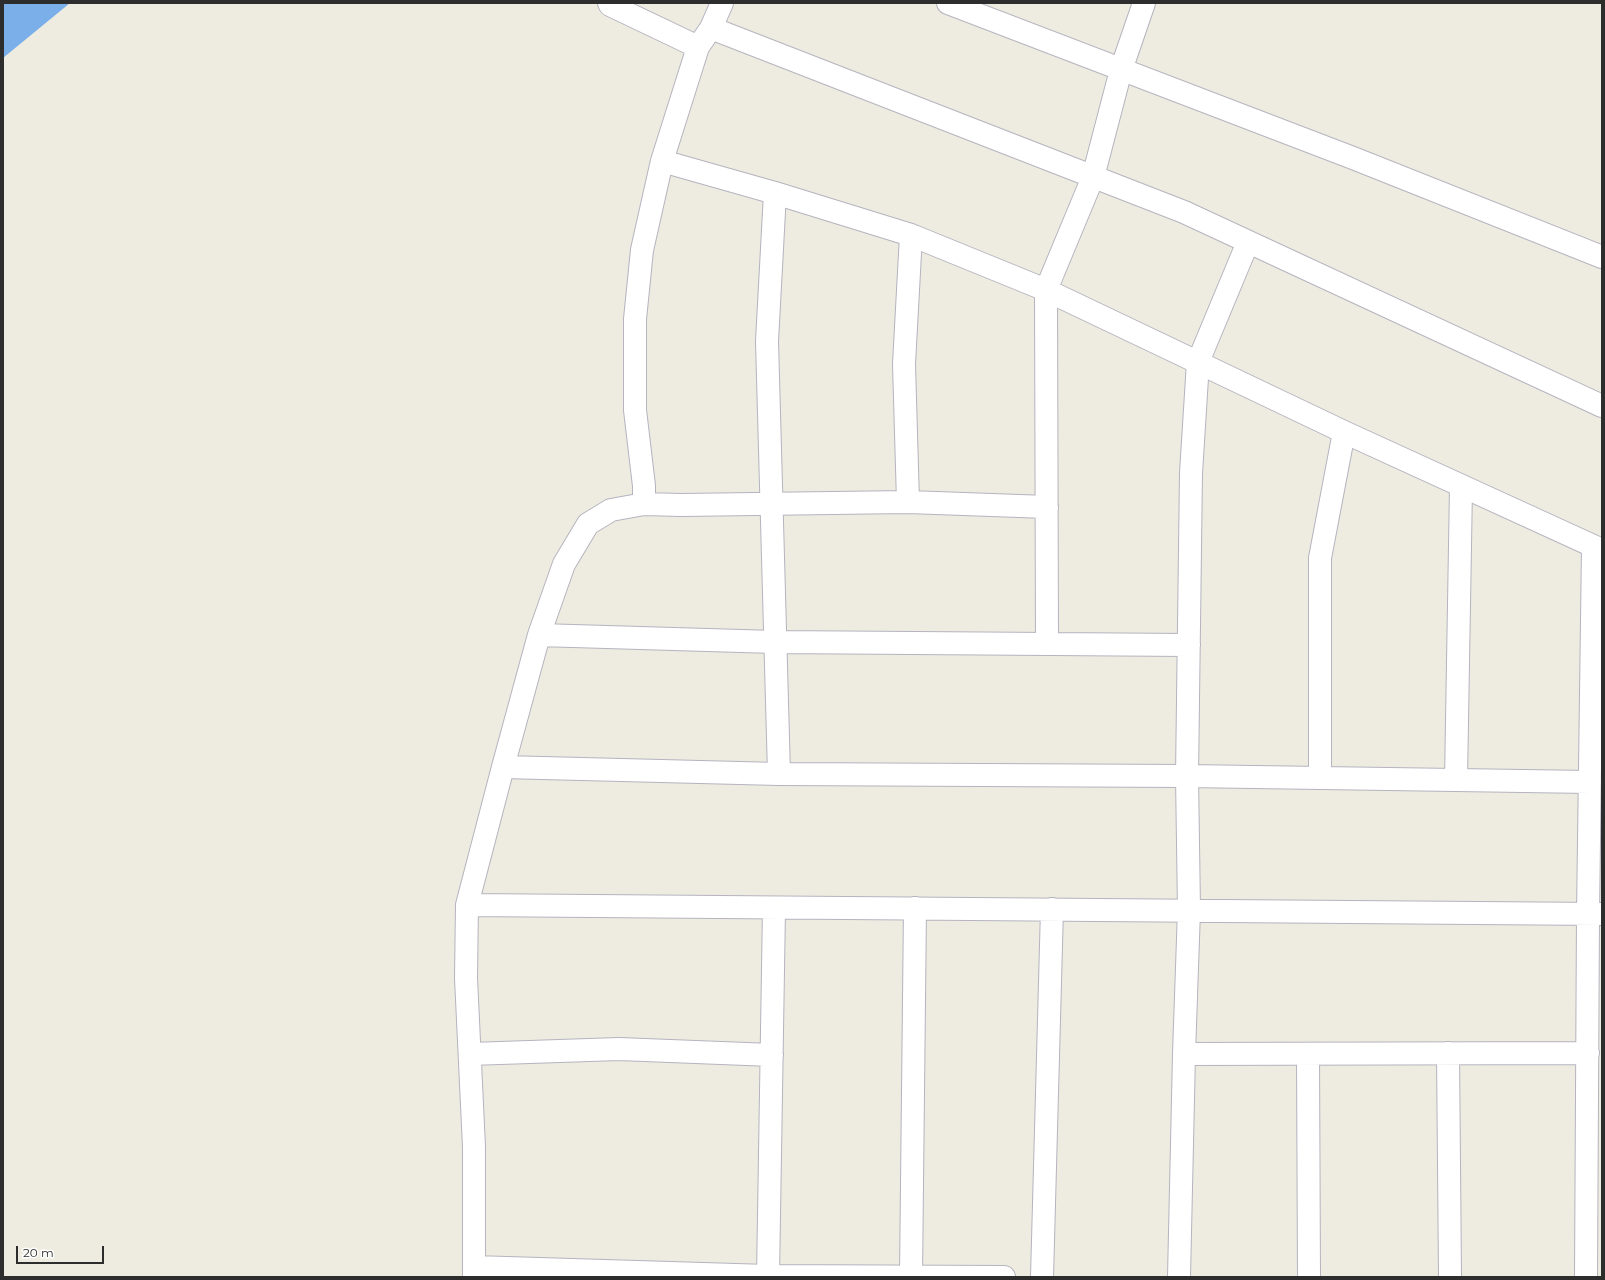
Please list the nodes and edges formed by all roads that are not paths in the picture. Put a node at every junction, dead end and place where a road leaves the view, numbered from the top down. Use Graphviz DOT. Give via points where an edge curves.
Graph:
graph roads {
  1 [pos="609,3"];
  2 [pos="722,3"];
  3 [pos="948,3"];
  4 [pos="1144,3"];
  5 [pos="711,28"];
  6 [pos="698,47"];
  7 [pos="1120,70"];
  8 [pos="662,161"];
  9 [pos="1094,177"];
  10 [pos="775,193"];
  11 [pos="911,235"];
  12 [pos="1248,242"];
  13 [pos="1602,257"];
  14 [pos="1046,290"];
  15 [pos="1198,362"];
  16 [pos="1602,406"];
  17 [pos="1344,432"];
  18 [pos="1461,487"];
  19 [pos="908,502"];
  20 [pos="644,504"];
  21 [pos="771,504"];
  22 [pos="1047,507"];
  23 [pos="1598,549"];
  24 [pos="539,635"];
  25 [pos="775,642"];
  26 [pos="1047,643"];
  27 [pos="1189,645"];
  28 [pos="502,767"];
  29 [pos="779,774"];
  30 [pos="1187,776"];
  31 [pos="1320,778"];
  32 [pos="1456,780"];
  33 [pos="1590,782"];
  34 [pos="467,905"];
  35 [pos="774,908"];
  36 [pos="915,908"];
  37 [pos="1052,909"];
  38 [pos="1189,910"];
  39 [pos="1595,914"];
  40 [pos="1448,1053"];
  41 [pos="1588,1053"];
  42 [pos="470,1054"];
  43 [pos="1184,1054"];
  44 [pos="1308,1054"];
  45 [pos="772,1055"];
  46 [pos="474,1272"];
  47 [pos="768,1276"];
  48 [pos="911,1276"];
  49 [pos="1004,1277"];
  50 [pos="1042,1277"];
  51 [pos="1179,1277"];
  52 [pos="1309,1277"];
  53 [pos="1450,1277"];
  54 [pos="1586,1277"];
  1 -- 6 [label="street"];
  2 -- 5 [label="street"];
  3 -- 7 [label="street"];
  4 -- 7 [label="street"];
  5 -- 6 [label="street"];
  5 -- 9 [label="street"];
  6 -- 8 [label="street"];
  7 -- 9 [label="street"];
  7 -- 13 [label="street" via="1353,158"];
  8 -- 10 [label="street"];
  8 -- 20 [label="street" via="642,250 635,319 635,410"];
  9 -- 12 [label="street" via="1184,212"];
  9 -- 14 [label="street"];
  10 -- 11 [label="street"];
  10 -- 21 [label="street" via="768,341"];
  11 -- 14 [label="street"];
  11 -- 19 [label="street" via="904,364"];
  12 -- 15 [label="street"];
  12 -- 16 [label="street"];
  14 -- 15 [label="street"];
  14 -- 22 [label="street"];
  15 -- 17 [label="street"];
  15 -- 27 [label="street" via="1191,473"];
  17 -- 18 [label="street"];
  17 -- 31 [label="street" via="1320,558"];
  18 -- 23 [label="street"];
  18 -- 32 [label="street"];
  19 -- 21 [label="street"];
  19 -- 22 [label="street"];
  20 -- 21 [label="street"];
  20 -- 24 [label="street" via="611,510 588,524 564,564"];
  21 -- 25 [label="street"];
  22 -- 26 [label="street"];
  23 -- 33 [label="street"];
  24 -- 25 [label="street"];
  24 -- 28 [label="street"];
  25 -- 26 [label="street"];
  25 -- 29 [label="street"];
  26 -- 27 [label="street"];
  27 -- 30 [label="street"];
  28 -- 29 [label="street"];
  28 -- 34 [label="street"];
  29 -- 30 [label="street"];
  30 -- 31 [label="street"];
  30 -- 38 [label="street"];
  31 -- 32 [label="street"];
  32 -- 33 [label="street"];
  33 -- 39 [label="street"];
  34 -- 35 [label="street"];
  34 -- 42 [label="street" via="466,978"];
  35 -- 36 [label="street"];
  35 -- 45 [label="street"];
  36 -- 37 [label="street"];
  36 -- 48 [label="street"];
  37 -- 38 [label="street"];
  37 -- 50 [label="street"];
  38 -- 39 [label="street"];
  38 -- 43 [label="street"];
  39 -- 41 [label="street"];
  40 -- 41 [label="street"];
  40 -- 44 [label="street"];
  40 -- 53 [label="street"];
  41 -- 54 [label="street"];
  42 -- 45 [label="street" via="619,1049"];
  42 -- 46 [label="street" via="474,1147"];
  43 -- 44 [label="street"];
  43 -- 51 [label="street"];
  44 -- 52 [label="street"];
  45 -- 47 [label="street"];
  46 -- 47 [label="street"];
  47 -- 48 [label="street"];
  48 -- 49 [label="street"];
}
